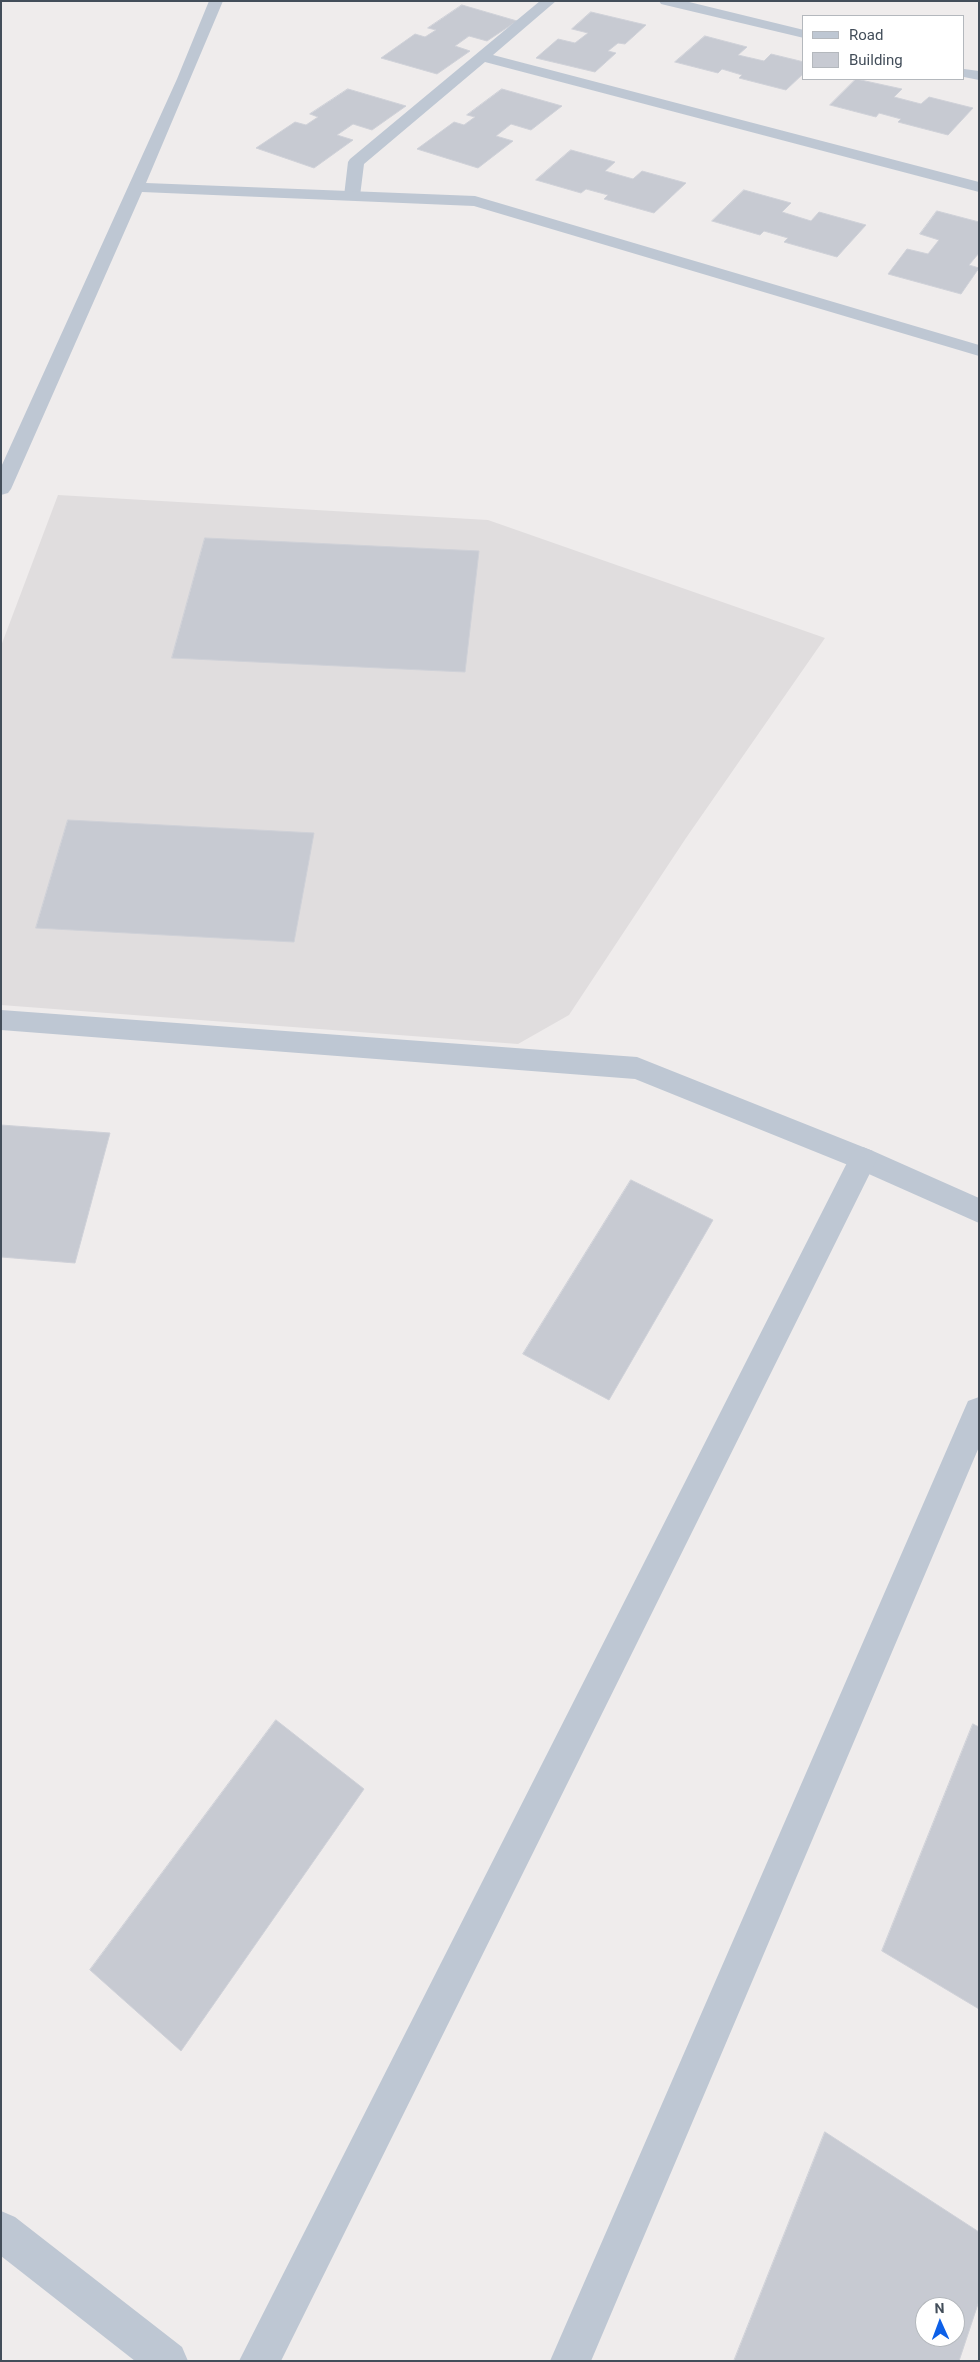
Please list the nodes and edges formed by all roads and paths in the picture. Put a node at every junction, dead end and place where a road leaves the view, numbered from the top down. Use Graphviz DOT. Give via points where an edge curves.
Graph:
graph roads {
  1 [pos="216,1"];
  2 [pos="549,1"];
  3 [pos="666,1"];
  4 [pos="802,34"];
  5 [pos="483,57"];
  6 [pos="965,73"];
  7 [pos="979,76"];
  8 [pos="136,187"];
  9 [pos="979,187"];
  10 [pos="352,196"];
  11 [pos="979,350"];
  12 [pos="1,489"];
  13 [pos="1,1020"];
  14 [pos="863,1159"];
  15 [pos="979,1211"];
  16 [pos="979,1411"];
  17 [pos="1,2231"];
  18 [pos="168,2361"];
  19 [pos="259,2361"];
  20 [pos="570,2361"];
  1 -- 8 [label="street"];
  2 -- 5 [label="street"];
  3 -- 4 [label="street"];
  5 -- 9 [label="street"];
  5 -- 10 [label="street" via="356,162"];
  6 -- 7 [label="street"];
  8 -- 10 [label="street"];
  8 -- 12 [label="street"];
  10 -- 11 [label="street" via="475,202"];
  13 -- 14 [label="street" via="637,1068"];
  14 -- 15 [label="street"];
  14 -- 19 [label="street"];
  16 -- 20 [label="street"];
  17 -- 18 [label="street"];
}
